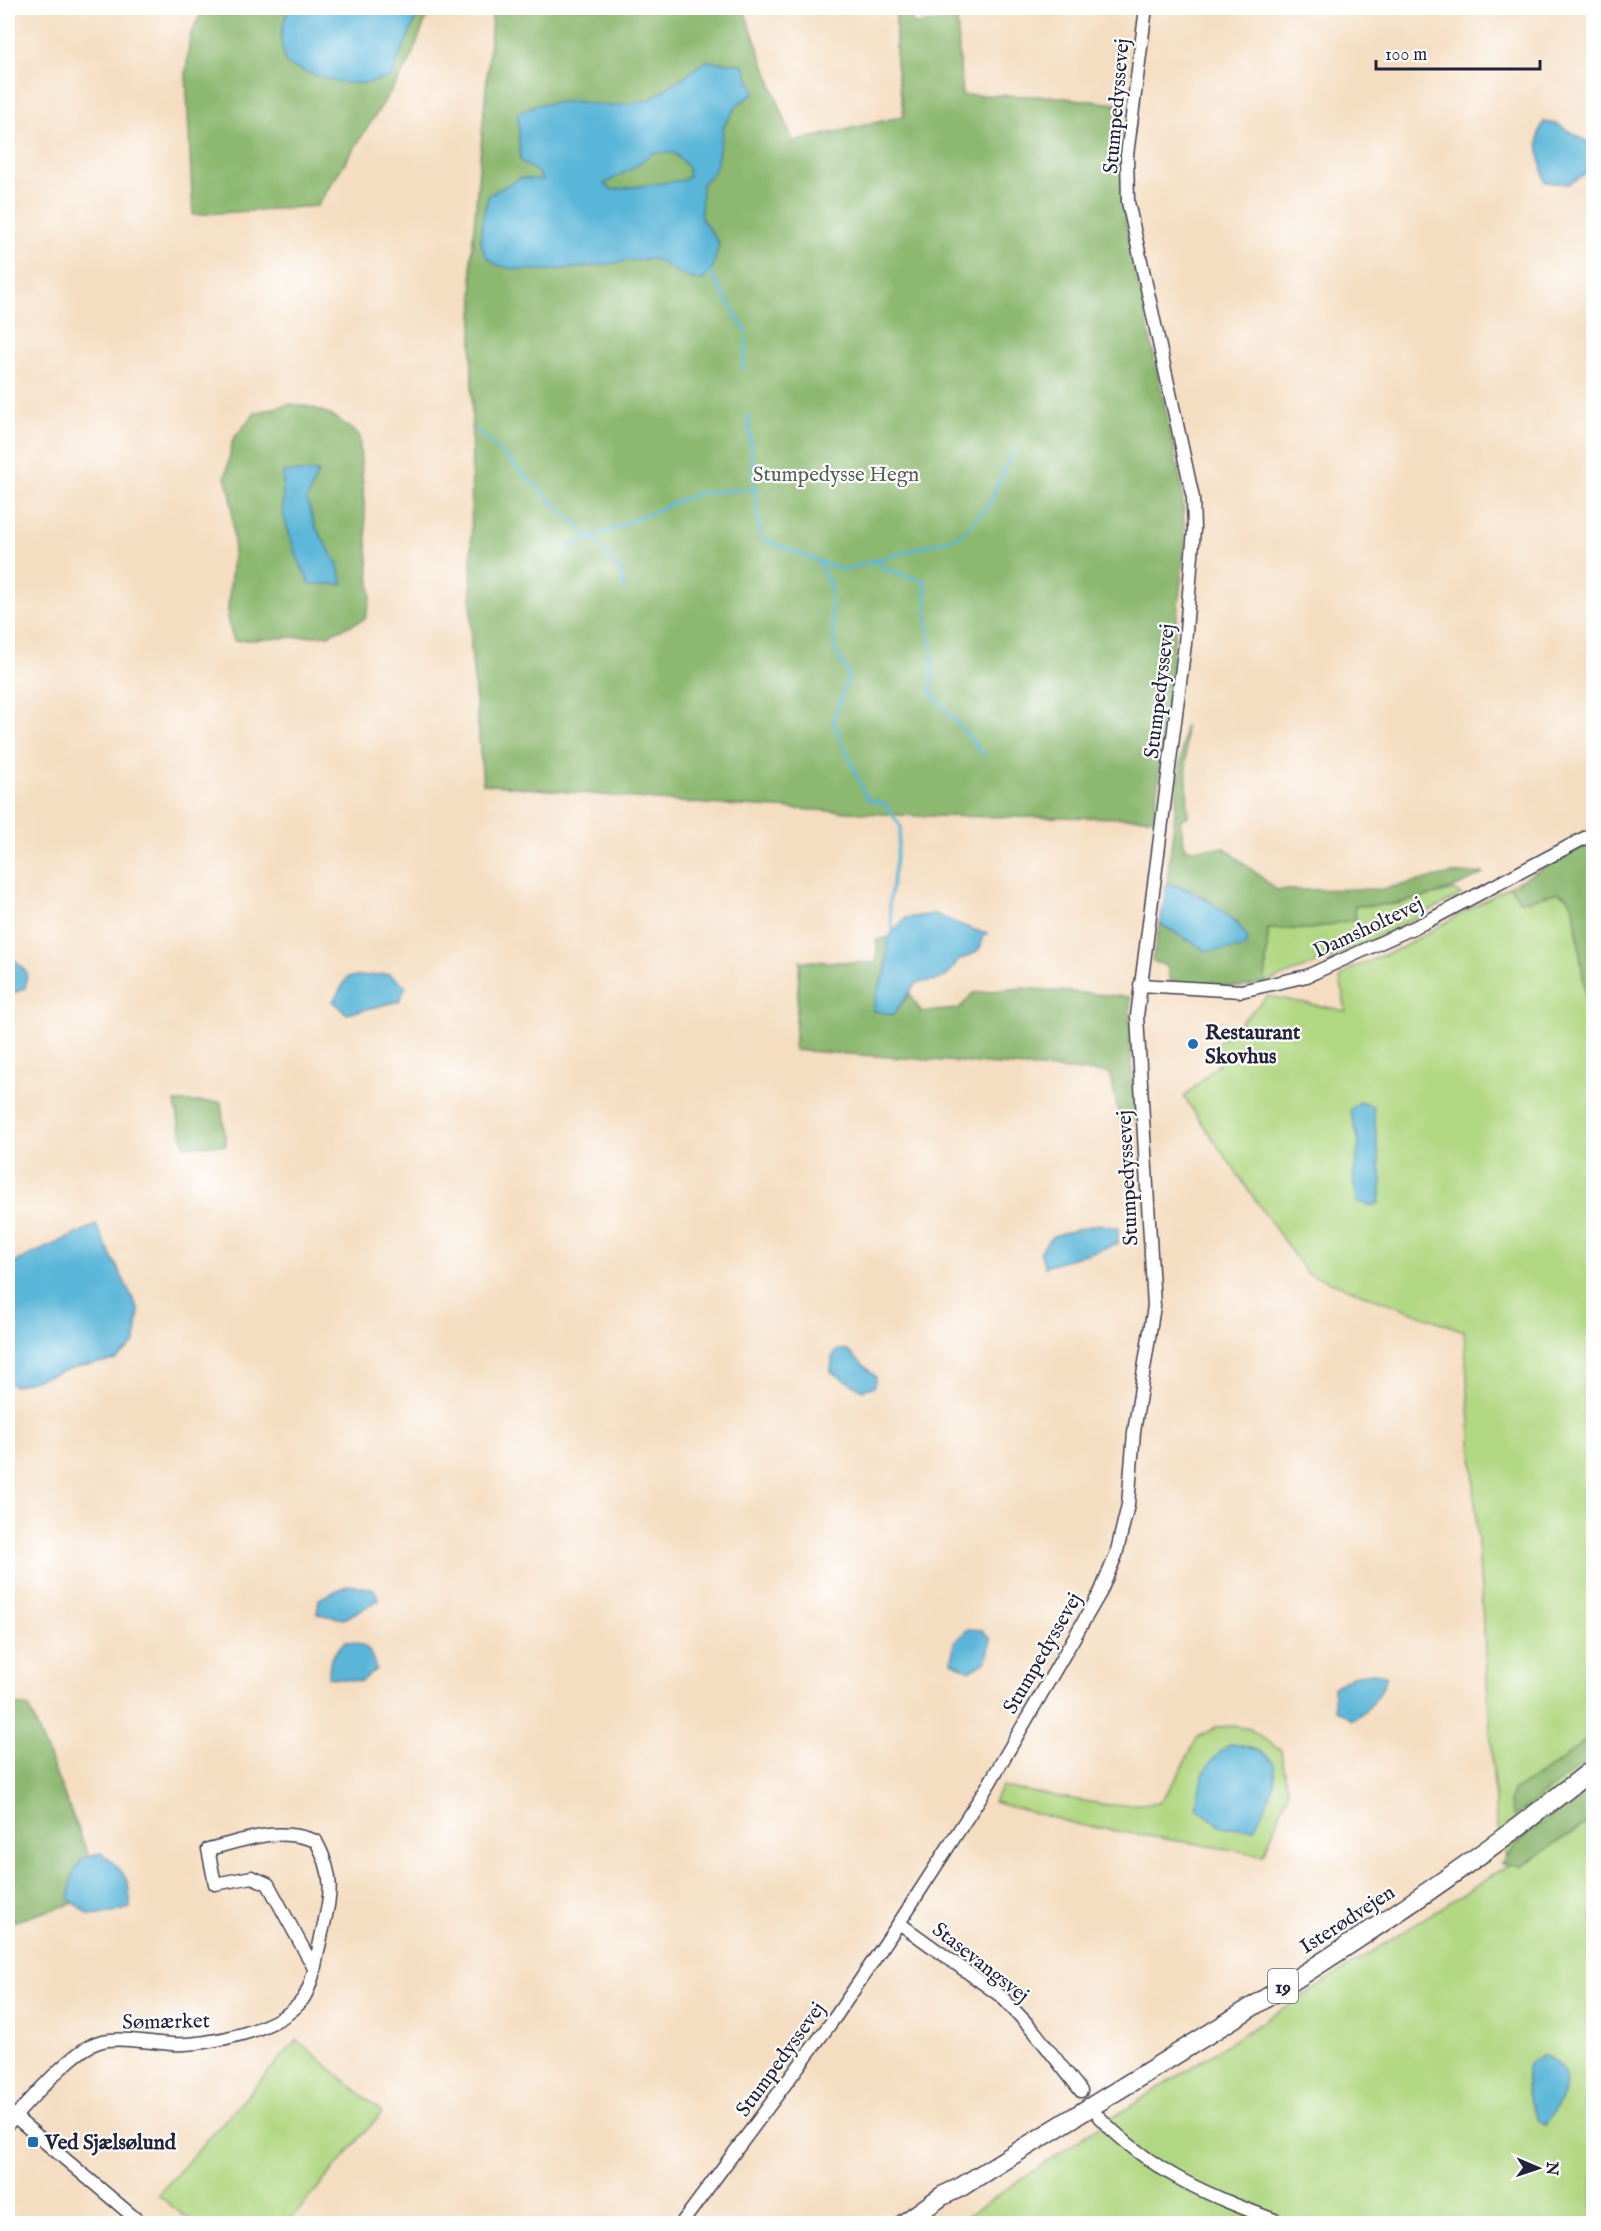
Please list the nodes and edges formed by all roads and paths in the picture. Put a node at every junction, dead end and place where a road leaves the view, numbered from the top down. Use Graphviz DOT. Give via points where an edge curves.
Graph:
graph roads {
  1 [pos="1146,8"];
  2 [pos="1593,833"];
  3 [pos="1140,985"];
  4 [pos="1593,1768"];
  5 [pos="899,1923"];
  6 [pos="314,1968"];
  7 [pos="1081,2091"];
  8 [pos="10,2117"];
  9 [pos="1099,2117"];
  10 [pos="961,2187"];
  11 [pos="142,2223"];
  12 [pos="681,2223"];
  13 [pos="903,2223"];
  14 [pos="915,2223"];
  15 [pos="1285,2223"];
  1 -- 3 [label="street, Stumpedyssevej" via="1126,155 1128,202 1193,498 1194,529 1185,644"];
  2 -- 3 [label="street, Damsholtevej" via="1425,922 1307,976 1241,991"];
  3 -- 5 [label="street, Stumpedyssevej" via="1138,1044 1154,1306 1134,1432 1128,1505 1116,1555 1100,1593 989,1784"];
  4 -- 10 [label="highway, Isterødvejen / 19" via="1458,1872 1359,1939"];
  5 -- 7 [label="street, Stasevangsvej" via="1002,1997 1035,2031"];
  5 -- 12 [label="street, Stumpedyssevej" via="836,2016"];
  6 -- 6 [label="street, Sømærket" via="330,1891 328,1864 316,1841 280,1832 207,1849 215,1884 252,1877 268,1884"];
  6 -- 8 [label="street, Sømærket" via="303,1999 278,2021 212,2042 99,2042 79,2053"];
  8 -- 11 [label="street"];
  9 -- 15 [label="street" via="1127,2145 1176,2177 1207,2194"];
  10 -- 13 [label="highway, Isterødvejen / 19"];
  10 -- 14 [label="highway, Isterødvejen / 19"];
}
